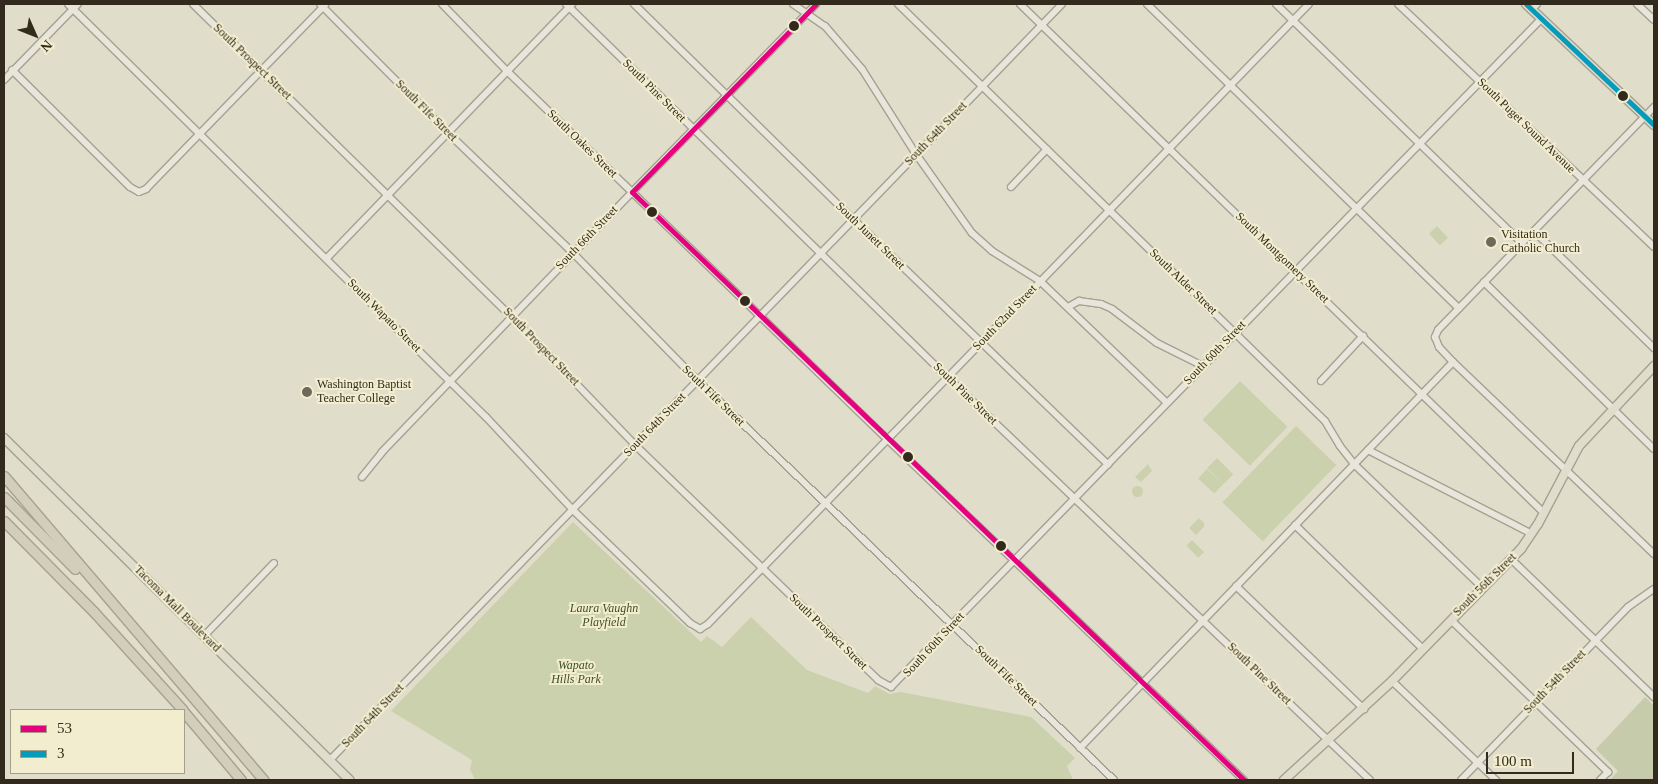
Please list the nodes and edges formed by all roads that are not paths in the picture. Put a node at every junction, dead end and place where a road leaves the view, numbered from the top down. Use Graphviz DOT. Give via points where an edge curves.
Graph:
graph roads {
  1 [pos="193,4"];
  2 [pos="442,4"];
  3 [pos="634,4"];
  4 [pos="793,4"];
  5 [pos="801,4"];
  6 [pos="816,4"];
  7 [pos="898,4"];
  8 [pos="1020,4"];
  9 [pos="1062,4"];
  10 [pos="1147,4"];
  11 [pos="1276,4"];
  12 [pos="1309,4"];
  13 [pos="1398,4"];
  14 [pos="1637,4"];
  15 [pos="73,5"];
  16 [pos="323,5"];
  17 [pos="569,5"];
  18 [pos="1531,6"];
  19 [pos="808,12"];
  20 [pos="1541,19"];
  21 [pos="1293,20"];
  22 [pos="1654,20"];
  23 [pos="1042,25"];
  24 [pos="12,70"];
  25 [pos="261,70"];
  26 [pos="507,71"];
  27 [pos="4,80"];
  28 [pos="1480,81"];
  29 [pos="1230,85"];
  30 [pos="982,86"];
  31 [pos="726,96"];
  32 [pos="1654,107"];
  33 [pos="1645,117"];
  34 [pos="1654,125"];
  35 [pos="693,130"];
  36 [pos="448,133"];
  37 [pos="198,134"];
  38 [pos="1419,143"];
  39 [pos="1169,148"];
  40 [pos="1047,149"];
  41 [pos="916,154"];
  42 [pos="1583,180"];
  43 [pos="1011,187"];
  44 [pos="632,192"];
  45 [pos="388,195"];
  46 [pos="1356,208"];
  47 [pos="1109,210"];
  48 [pos="853,219"];
  49 [pos="1534,231"];
  50 [pos="1522,243"];
  51 [pos="1654,247"];
  52 [pos="573,253"];
  53 [pos="820,254"];
  54 [pos="327,258"];
  55 [pos="1295,271"];
  56 [pos="1040,281"];
  57 [pos="1484,282"];
  58 [pos="1068,307"];
  59 [pos="1459,308"];
  60 [pos="761,316"];
  61 [pos="512,317"];
  62 [pos="1235,333"];
  63 [pos="1363,336"];
  64 [pos="980,343"];
  65 [pos="1654,348"];
  66 [pos="1453,362"];
  67 [pos="1203,366"];
  68 [pos="1654,366"];
  69 [pos="947,377"];
  70 [pos="1320,380"];
  71 [pos="698,381"];
  72 [pos="450,382"];
  73 [pos="1422,394"];
  74 [pos="1167,403"];
  75 [pos="1613,409"];
  76 [pos="4,438"];
  77 [pos="887,439"];
  78 [pos="635,445"];
  79 [pos="1654,449"];
  80 [pos="1368,450"];
  81 [pos="1108,464"];
  82 [pos="1354,464"];
  83 [pos="1566,469"];
  84 [pos="4,476"];
  85 [pos="362,476"];
  86 [pos="4,497"];
  87 [pos="1075,499"];
  88 [pos="825,503"];
  89 [pos="573,510"];
  90 [pos="1544,513"];
  91 [pos="4,521"];
  92 [pos="1295,525"];
  93 [pos="1532,534"];
  94 [pos="1654,554"];
  95 [pos="1511,559"];
  96 [pos="1015,560"];
  97 [pos="274,563"];
  98 [pos="762,568"];
  99 [pos="1236,586"];
  100 [pos="1482,587"];
  101 [pos="1654,590"];
  102 [pos="1451,620"];
  103 [pos="1203,621"];
  104 [pos="952,625"];
  105 [pos="699,629"];
  106 [pos="204,636"];
  107 [pos="1596,640"];
  108 [pos="146,643"];
  109 [pos="1422,649"];
  110 [pos="1392,681"];
  111 [pos="1143,683"];
  112 [pos="890,687"];
  113 [pos="1654,697"];
  114 [pos="1536,702"];
  115 [pos="181,709"];
  116 [pos="1364,709"];
  117 [pos="185,713"];
  118 [pos="1327,739"];
  119 [pos="1080,748"];
  120 [pos="330,760"];
  121 [pos="1478,763"];
  122 [pos="241,780"];
  123 [pos="264,780"];
  124 [pos="350,780"];
  125 [pos="1114,780"];
  126 [pos="1244,780"];
  127 [pos="1284,780"];
  128 [pos="1370,780"];
  129 [pos="1461,780"];
  130 [pos="1496,780"];
  131 [pos="1600,780"];
  1 -- 25 [label="street, South Prospect Street"];
  2 -- 26 [label="street, South Oakes Street"];
  3 -- 31 [label="street, South Junett Street"];
  4 -- 19 [label="street"];
  5 -- 19 [label="street"];
  6 -- 19 [label="street, South 66th Street"];
  7 -- 30 [label="street, South Alder Street"];
  8 -- 23 [label="street, South Montgomery Street"];
  9 -- 23 [label="street, South 64th Street"];
  10 -- 29 [label="street"];
  11 -- 21 [label="street"];
  12 -- 21 [label="street, South 62nd Street"];
  13 -- 28 [label="street, South Puget Sound Avenue"];
  14 -- 22 [label="street"];
  15 -- 24 [label="street"];
  15 -- 37 [label="street, South Wapato Street"];
  16 -- 25 [label="street"];
  16 -- 36 [label="street, South Fife Street"];
  17 -- 26 [label="street"];
  17 -- 35 [label="street, South Pine Street"];
  18 -- 20 [label="main road"];
  19 -- 31 [label="street, South 66th Street"];
  19 -- 41 [label="street" via="825,26 862,69"];
  20 -- 28 [label="street, South 60th Street"];
  20 -- 33 [label="main road"];
  21 -- 29 [label="street, South 62nd Street"];
  21 -- 38 [label="street"];
  23 -- 30 [label="street, South 64th Street"];
  23 -- 39 [label="street, South Montgomery Street"];
  24 -- 27 [label="street"];
  24 -- 37 [label="street" via="130,187 139,192 146,189"];
  25 -- 37 [label="street"];
  25 -- 45 [label="street, South Prospect Street"];
  26 -- 36 [label="street"];
  26 -- 44 [label="street, South Oakes Street"];
  28 -- 38 [label="street, South 60th Street"];
  28 -- 42 [label="street, South Puget Sound Avenue"];
  29 -- 39 [label="street, South 62nd Street"];
  29 -- 46 [label="street"];
  30 -- 40 [label="street, South Alder Street"];
  30 -- 41 [label="street, South 64th Street"];
  31 -- 35 [label="street, South 66th Street"];
  31 -- 48 [label="street, South Junett Street"];
  32 -- 33 [label="street"];
  33 -- 34 [label="main road"];
  33 -- 42 [label="street"];
  35 -- 44 [label="street, South 66th Street"];
  35 -- 53 [label="street, South Pine Street"];
  36 -- 45 [label="street"];
  36 -- 52 [label="street, South Fife Street"];
  37 -- 54 [label="street, South Wapato Street"];
  38 -- 46 [label="street, South 60th Street"];
  38 -- 50 [label="street"];
  39 -- 47 [label="street, South 62nd Street"];
  39 -- 55 [label="street, South Montgomery Street"];
  40 -- 43 [label="street"];
  40 -- 47 [label="street, South Alder Street"];
  41 -- 48 [label="street, South 64th Street"];
  41 -- 56 [label="street" via="978,239"];
  42 -- 49 [label="street"];
  42 -- 51 [label="street, South Puget Sound Avenue"];
  44 -- 52 [label="street, South 66th Street"];
  44 -- 60 [label="street, South Oakes Street"];
  45 -- 54 [label="street"];
  45 -- 61 [label="street, South Prospect Street"];
  46 -- 55 [label="street, South 60th Street"];
  46 -- 59 [label="street"];
  47 -- 56 [label="street, South 62nd Street"];
  47 -- 62 [label="street, South Alder Street"];
  48 -- 53 [label="street, South 64th Street"];
  48 -- 64 [label="street, South Junett Street"];
  49 -- 50 [label="street"];
  49 -- 65 [label="street"];
  50 -- 57 [label="street"];
  52 -- 61 [label="street, South 66th Street"];
  52 -- 71 [label="street, South Fife Street"];
  53 -- 60 [label="street, South 64th Street"];
  53 -- 69 [label="street, South Pine Street"];
  54 -- 72 [label="street, South Wapato Street"];
  55 -- 62 [label="street, South 60th Street"];
  55 -- 63 [label="street, South Montgomery Street"];
  56 -- 58 [label="street"];
  56 -- 64 [label="street, South 62nd Street"];
  57 -- 59 [label="street"];
  57 -- 75 [label="street"];
  58 -- 67 [label="street" via="1079,301 1101,304 1157,343"];
  58 -- 74 [label="street"];
  59 -- 66 [label="street" via="1438,330 1435,338"];
  60 -- 71 [label="street, South 64th Street"];
  60 -- 77 [label="street, South Oakes Street"];
  61 -- 72 [label="street, South 66th Street"];
  61 -- 78 [label="street, South Prospect Street"];
  62 -- 67 [label="street, South 60th Street"];
  62 -- 82 [label="street, South Alder Street" via="1325,421"];
  63 -- 70 [label="street"];
  63 -- 73 [label="street, South Montgomery Street"];
  64 -- 69 [label="street, South 62nd Street"];
  64 -- 81 [label="street, South Junett Street"];
  66 -- 73 [label="street"];
  66 -- 83 [label="street"];
  67 -- 74 [label="street, South 60th Street"];
  68 -- 75 [label="main road, South 56th Street"];
  69 -- 77 [label="street, South 62nd Street"];
  69 -- 87 [label="street, South Pine Street"];
  71 -- 78 [label="street, South 64th Street"];
  71 -- 88 [label="street, South Fife Street"];
  72 -- 85 [label="street, South 66th Street"];
  72 -- 89 [label="street, South Wapato Street"];
  73 -- 80 [label="street"];
  73 -- 90 [label="street, South Montgomery Street"];
  74 -- 81 [label="street, South 60th Street"];
  75 -- 79 [label="street"];
  75 -- 83 [label="main road, South 56th Street" via="1579,446"];
  76 -- 106 [label="main road, Tacoma Mall Boulevard"];
  77 -- 88 [label="street, South 62nd Street"];
  77 -- 96 [label="street, South Oakes Street"];
  78 -- 89 [label="street, South 64th Street"];
  78 -- 98 [label="street, South Prospect Street"];
  80 -- 82 [label="street"];
  80 -- 93 [label="street"];
  81 -- 87 [label="street, South 60th Street"];
  82 -- 92 [label="street"];
  82 -- 100 [label="street, South Alder Street"];
  83 -- 90 [label="main road, South 56th Street"];
  83 -- 94 [label="street"];
  84 -- 108 [label="highway"];
  86 -- 108 [label="highway"];
  87 -- 96 [label="street, South 60th Street"];
  87 -- 103 [label="street, South Pine Street"];
  88 -- 98 [label="street, South 62nd Street"];
  88 -- 104 [label="street, South Fife Street"];
  89 -- 105 [label="street, South Wapato Street"];
  89 -- 120 [label="street, South 64th Street"];
  90 -- 93 [label="main road, South 56th Street"];
  91 -- 115 [label="highway" via="100,619"];
  92 -- 99 [label="street"];
  92 -- 109 [label="street"];
  93 -- 95 [label="main road, South 56th Street"];
  95 -- 100 [label="main road, South 56th Street"];
  95 -- 107 [label="street"];
  96 -- 104 [label="street, South 60th Street"];
  96 -- 111 [label="street, South Oakes Street"];
  97 -- 106 [label="street"];
  98 -- 105 [label="street, South 62nd Street" via="708,624"];
  98 -- 112 [label="street, South Prospect Street" via="878,680"];
  99 -- 103 [label="street"];
  99 -- 116 [label="street"];
  100 -- 102 [label="main road, South 56th Street"];
  101 -- 107 [label="street, South 54th Street" via="1628,607"];
  102 -- 109 [label="main road, South 56th Street"];
  102 -- 114 [label="street"];
  103 -- 111 [label="street"];
  103 -- 118 [label="street, South Pine Street"];
  104 -- 112 [label="street, South 60th Street" via="897,684"];
  104 -- 119 [label="street, South Fife Street"];
  106 -- 120 [label="main road, Tacoma Mall Boulevard"];
  107 -- 113 [label="street"];
  107 -- 114 [label="street, South 54th Street"];
  108 -- 123 [label="highway"];
  109 -- 110 [label="main road, South 56th Street"];
  110 -- 116 [label="main road, South 56th Street"];
  110 -- 121 [label="street"];
  111 -- 119 [label="street"];
  111 -- 126 [label="street, South Oakes Street"];
  114 -- 121 [label="street, South 54th Street"];
  114 -- 131 [label="street" via="1608,772"];
  116 -- 118 [label="main road, South 56th Street"];
  117 -- 122 [label="highway"];
  118 -- 127 [label="main road, South 56th Street"];
  118 -- 128 [label="street, South Pine Street"];
  119 -- 125 [label="street, South Fife Street"];
  120 -- 124 [label="main road, Tacoma Mall Boulevard"];
  121 -- 129 [label="street, South 54th Street"];
  121 -- 130 [label="street"];
}
